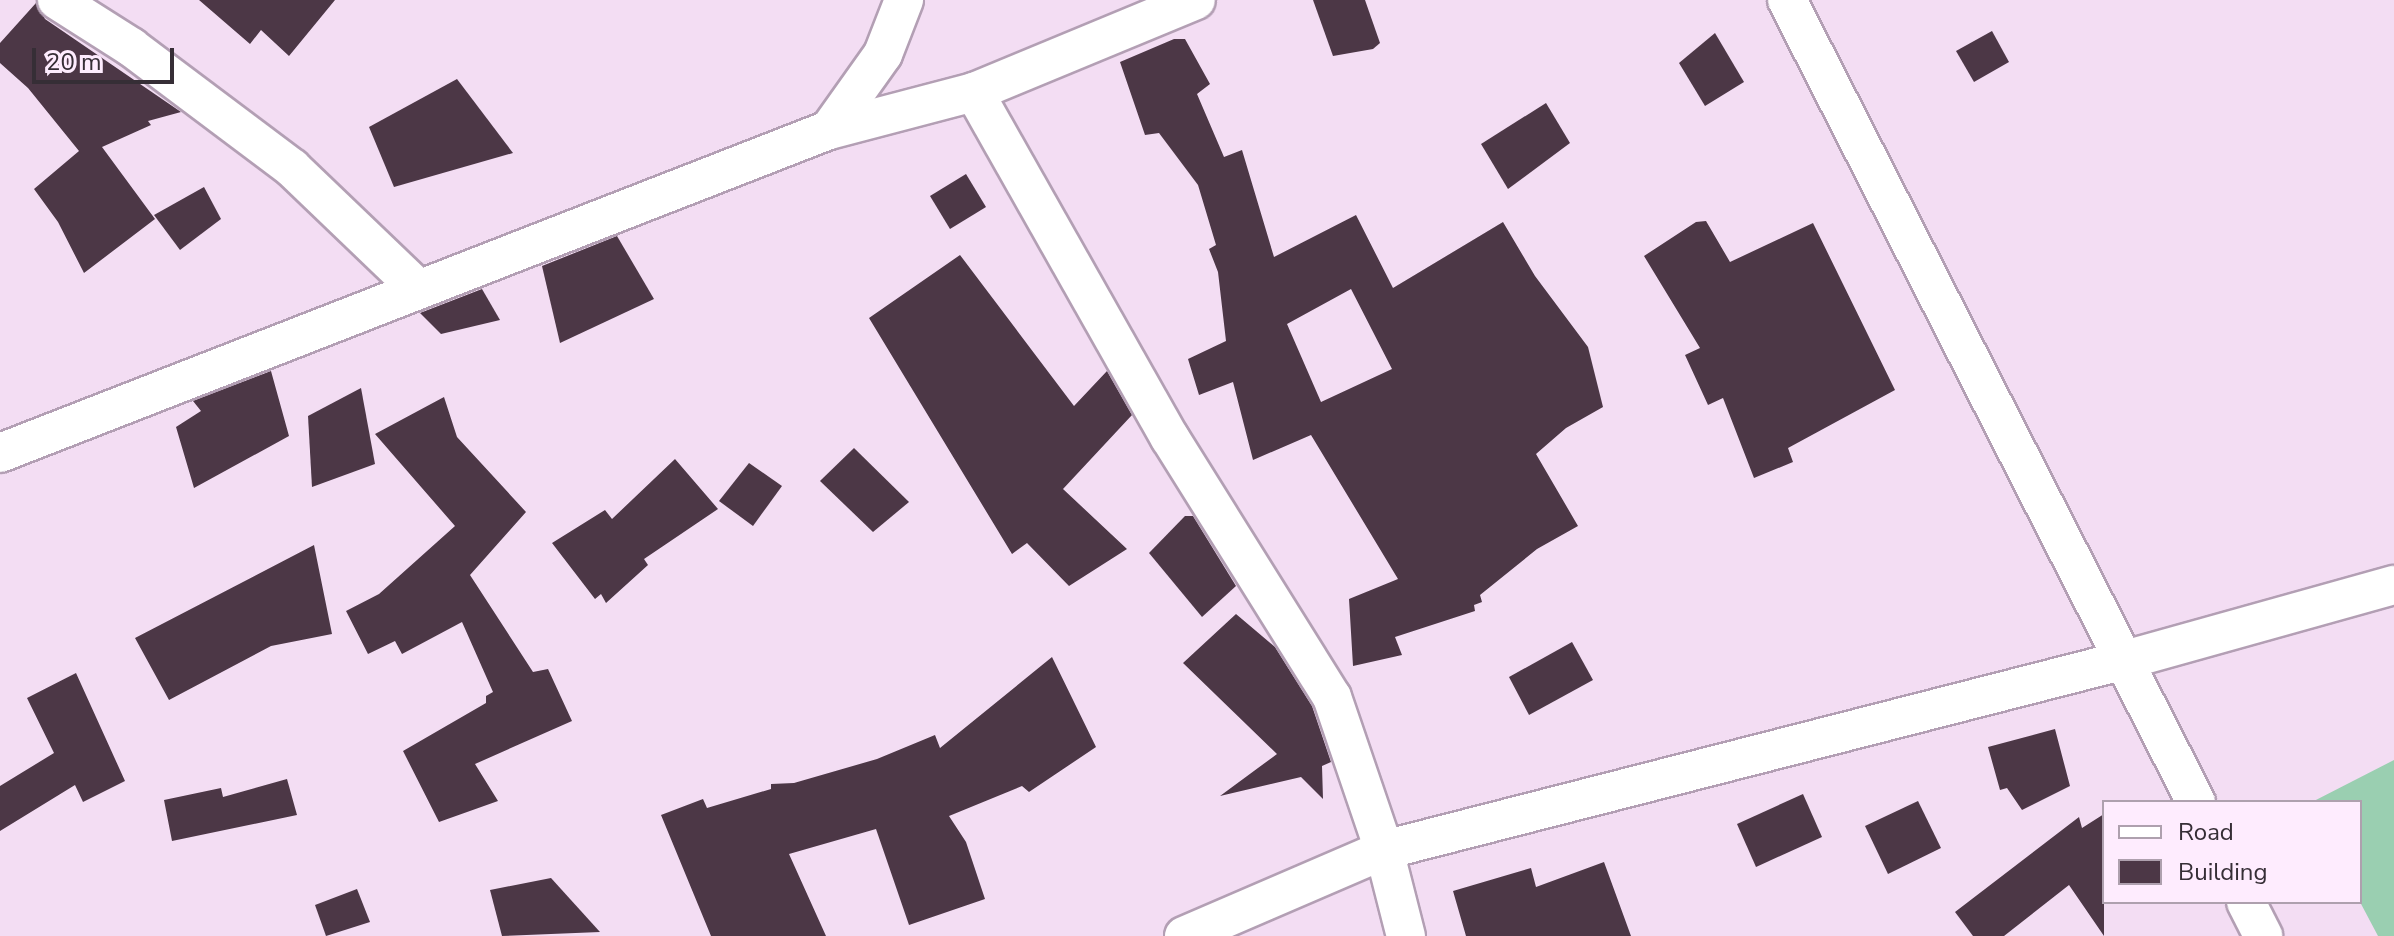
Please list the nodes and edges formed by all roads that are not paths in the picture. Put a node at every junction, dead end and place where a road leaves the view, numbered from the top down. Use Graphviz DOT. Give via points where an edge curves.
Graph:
graph roads {
  1 [pos="57,0"];
  2 [pos="904,0"];
  3 [pos="1196,0"];
  4 [pos="1787,0"];
  5 [pos="974,92"];
  6 [pos="829,130"];
  7 [pos="418,289"];
  8 [pos="0,453"];
  9 [pos="2394,585"];
  10 [pos="2125,660"];
  11 [pos="2195,800"];
  12 [pos="1384,850"];
  13 [pos="2247,904"];
  14 [pos="1184,936"];
  15 [pos="1406,936"];
  16 [pos="2263,936"];
  1 -- 7 [label="street" via="131,47 292,168"];
  2 -- 6 [label="street" via="883,54"];
  3 -- 5 [label="street"];
  4 -- 10 [label="street"];
  5 -- 6 [label="street"];
  5 -- 12 [label="street" via="1170,438 1332,697"];
  6 -- 7 [label="street"];
  7 -- 8 [label="street"];
  9 -- 10 [label="street"];
  10 -- 11 [label="street"];
  10 -- 12 [label="street"];
  12 -- 14 [label="street"];
  12 -- 15 [label="street"];
  13 -- 16 [label="street"];
}
